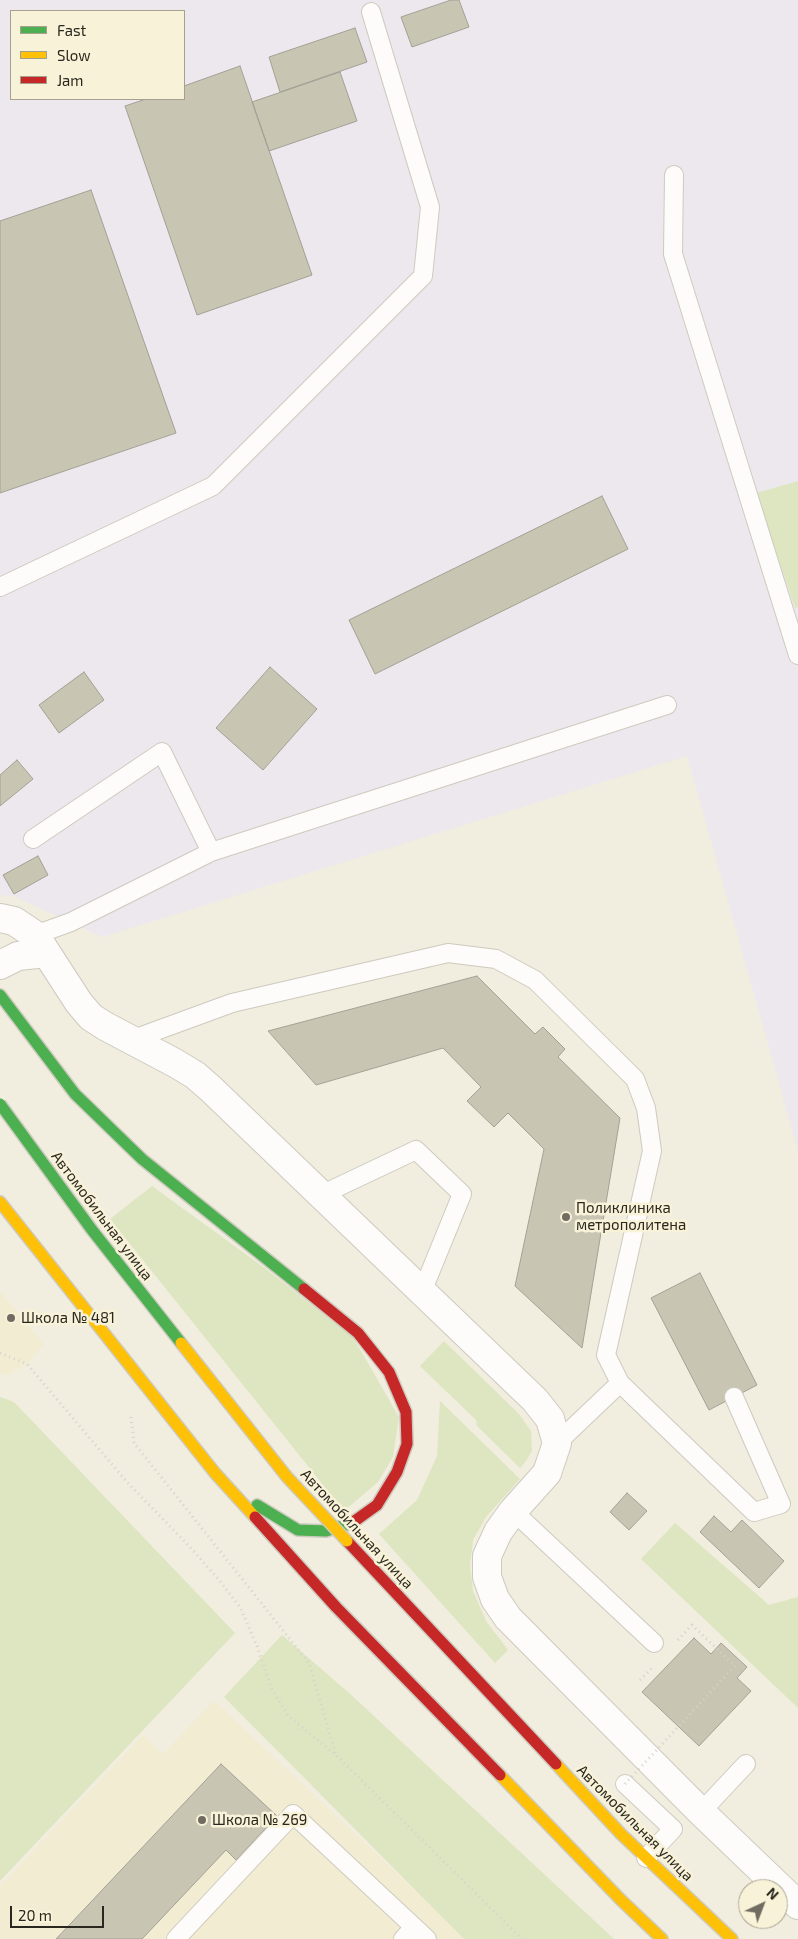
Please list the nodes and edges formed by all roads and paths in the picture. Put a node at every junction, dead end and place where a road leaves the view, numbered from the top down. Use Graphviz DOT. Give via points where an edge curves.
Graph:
graph roads {
  1 [pos="371,12"];
  2 [pos="674,175"];
  3 [pos="0,587"];
  4 [pos="798,655"];
  5 [pos="667,705"];
  6 [pos="33,839"];
  7 [pos="211,852"];
  8 [pos="0,918"];
  9 [pos="41,944"];
  10 [pos="0,965"];
  11 [pos="0,995"];
  12 [pos="131,1040"];
  13 [pos="0,1104"];
  14 [pos="321,1195"];
  15 [pos="0,1202"];
  16 [pos="422,1292"];
  17 [pos="0,1354"];
  18 [pos="620,1384"];
  19 [pos="734,1397"];
  20 [pos="131,1414"];
  21 [pos="557,1443"];
  22 [pos="215,1473"];
  23 [pos="513,1511"];
  24 [pos="654,1642"];
  25 [pos="716,1648"];
  26 [pos="336,1755"];
  27 [pos="746,1764"];
  28 [pos="626,1784"];
  29 [pos="701,1812"];
  30 [pos="646,1858"];
  31 [pos="798,1906"];
  32 [pos="415,1935"];
  33 [pos="176,1939"];
  34 [pos="522,1939"];
  35 [pos="662,1939"];
  36 [pos="732,1939"];
  1 -- 3 [label="lane" via="430,207 423,276 213,486"];
  2 -- 4 [label="lane" via="673,254"];
  5 -- 7 [label="lane"];
  6 -- 7 [label="lane" via="162,752"];
  7 -- 9 [label="lane" via="71,922"];
  8 -- 9 [label="street" via="14,921"];
  9 -- 10 [label="street"];
  9 -- 12 [label="street" via="78,1003 91,1016"];
  11 -- 22 [label="main road" via="75,1094 142,1159 358,1333 389,1372 406,1412 407,1444 397,1472 376,1505 352,1524 326,1531 298,1530 259,1507"];
  12 -- 14 [label="street" via="194,1075"];
  12 -- 18 [label="lane" via="232,1003 448,953 496,959 534,980 635,1079 646,1108 652,1151 606,1355"];
  13 -- 30 [label="main road, Автомобильная улица, bridge" via="92,1230 288,1477"];
  14 -- 16 [label="street"];
  14 -- 16 [label="lane" via="416,1150 462,1194"];
  15 -- 22 [label="main road"];
  16 -- 21 [label="street" via="535,1400 550,1419"];
  17 -- 26 [label="path" via="27,1364 127,1482 219,1580 240,1607 271,1688 289,1717"];
  18 -- 19 [label="lane" via="754,1512 781,1504"];
  18 -- 21 [label="lane"];
  20 -- 26 [label="path" via="134,1443 309,1663"];
  21 -- 23 [label="street" via="547,1473"];
  22 -- 35 [label="main road" via="448,1724"];
  23 -- 24 [label="lane"];
  23 -- 29 [label="street" via="487,1556 487,1577 495,1599 508,1618"];
  25 -- 28 [label="path, bridge" via="735,1666"];
  26 -- 34 [label="path"];
  27 -- 29 [label="lane"];
  28 -- 30 [label="lane" via="674,1830"];
  29 -- 31 [label="street"];
  30 -- 36 [label="main road, Автомобильная улица"];
  32 -- 33 [label="lane" via="293,1814"];
}
